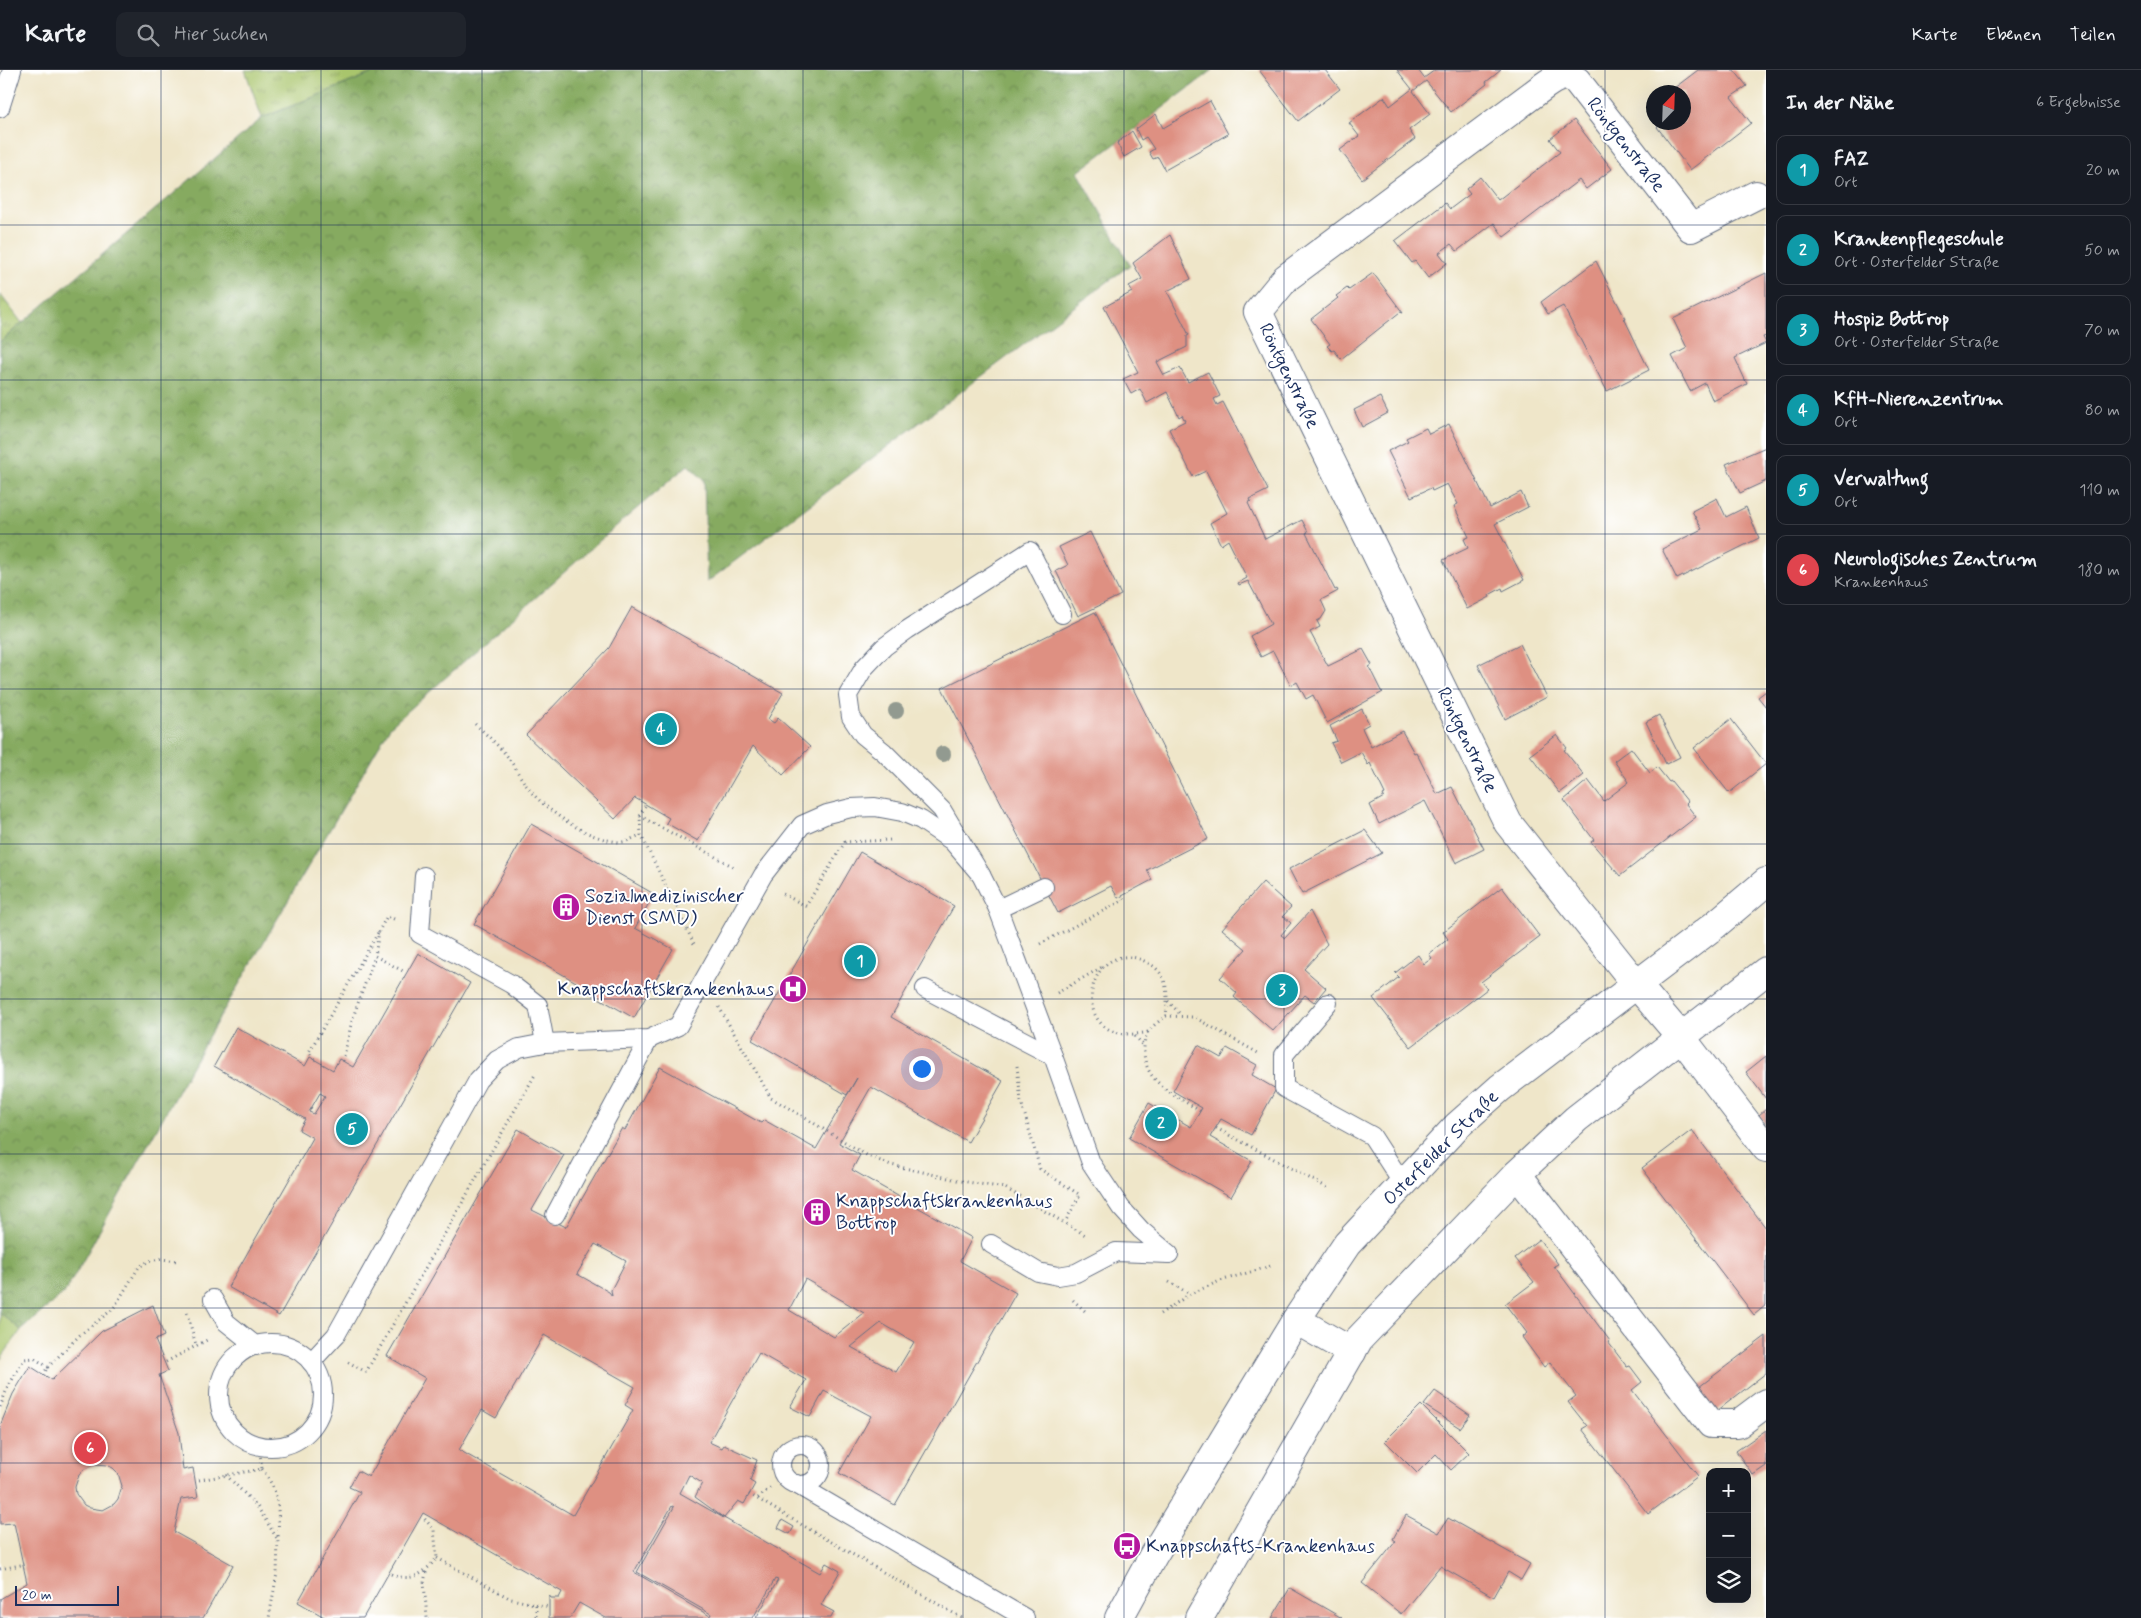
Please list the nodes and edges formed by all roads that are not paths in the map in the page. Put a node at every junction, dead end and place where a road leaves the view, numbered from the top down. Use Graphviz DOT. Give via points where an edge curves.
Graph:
graph roads {
  1 [pos="12,70"];
  2 [pos="0,108"];
  3 [pos="1756,195"];
  4 [pos="1062,614"];
  5 [pos="981,875"];
  6 [pos="424,876"];
  7 [pos="1766,882"];
  8 [pos="1044,887"];
  9 [pos="998,909"];
  10 [pos="1766,971"];
  11 [pos="1636,984"];
  12 [pos="925,989"];
  13 [pos="1328,1003"];
  14 [pos="1681,1037"];
  15 [pos="649,1039"];
  16 [pos="545,1043"];
  17 [pos="1053,1056"];
  18 [pos="1766,1148"];
  19 [pos="1517,1174"];
  20 [pos="1403,1184"];
  21 [pos="556,1215"];
  22 [pos="992,1244"];
  23 [pos="213,1299"];
  24 [pos="1296,1320"];
  25 [pos="256,1346"];
  26 [pos="1352,1352"];
  27 [pos="311,1362"];
  28 [pos="1766,1403"];
  29 [pos="815,1479"];
  30 [pos="796,1484"];
  31 [pos="824,1500"];
  32 [pos="1025,1618"];
  33 [pos="1119,1618"];
  34 [pos="1199,1618"];
  1 -- 2 [label="lane"];
  3 -- 11 [label="street, Röntgenstraße" via="1691,228 1577,81 1564,76 1544,86 1323,249 1286,278 1258,312 1508,823"];
  4 -- 5 [label="lane" via="1030,551 884,647 864,668 848,695 851,717 863,735 942,810"];
  5 -- 9 [label="lane"];
  5 -- 15 [label="lane" via="952,841 921,820 902,812 875,807 851,808 802,825 760,881 678,1026"];
  6 -- 16 [label="lane" via="420,934 511,984 538,1005"];
  7 -- 11 [label="street, Osterfelder Straße"];
  8 -- 9 [label="lane"];
  9 -- 17 [label="lane"];
  10 -- 14 [label="street"];
  11 -- 14 [label="street"];
  11 -- 20 [label="street, Osterfelder Straße" via="1500,1088 1457,1126"];
  12 -- 17 [label="lane"];
  13 -- 20 [label="lane" via="1284,1055 1284,1088 1372,1136"];
  14 -- 18 [label="street"];
  14 -- 19 [label="street" via="1576,1119"];
  15 -- 16 [label="lane"];
  15 -- 21 [label="lane"];
  16 -- 27 [label="lane" via="519,1048 497,1060 478,1080 336,1335"];
  17 -- 22 [label="lane" via="1091,1163 1121,1208 1169,1254 1116,1252 1076,1273 1058,1276 1038,1272"];
  19 -- 26 [label="street" via="1359,1339"];
  19 -- 28 [label="street" via="1711,1424 1738,1424"];
  20 -- 24 [label="street, Osterfelder Straße" via="1347,1244"];
  23 -- 25 [label="lane" via="226,1322"];
  24 -- 26 [label="street"];
  24 -- 33 [label="street, Osterfelder Straße"];
  25 -- 27 [label="lane" via="268,1343 286,1346 297,1350"];
  25 -- 27 [label="lane" via="233,1359 221,1380 218,1398 229,1427 243,1439 259,1446 278,1447 295,1441 310,1430 322,1407 323,1389"];
  26 -- 34 [label="street"];
  29 -- 30 [label="lane"];
  29 -- 30 [label="lane" via="821,1466 817,1452 798,1445 786,1452 781,1465 784,1476"];
  29 -- 31 [label="lane"];
  30 -- 31 [label="lane"];
  31 -- 32 [label="lane"];
}
